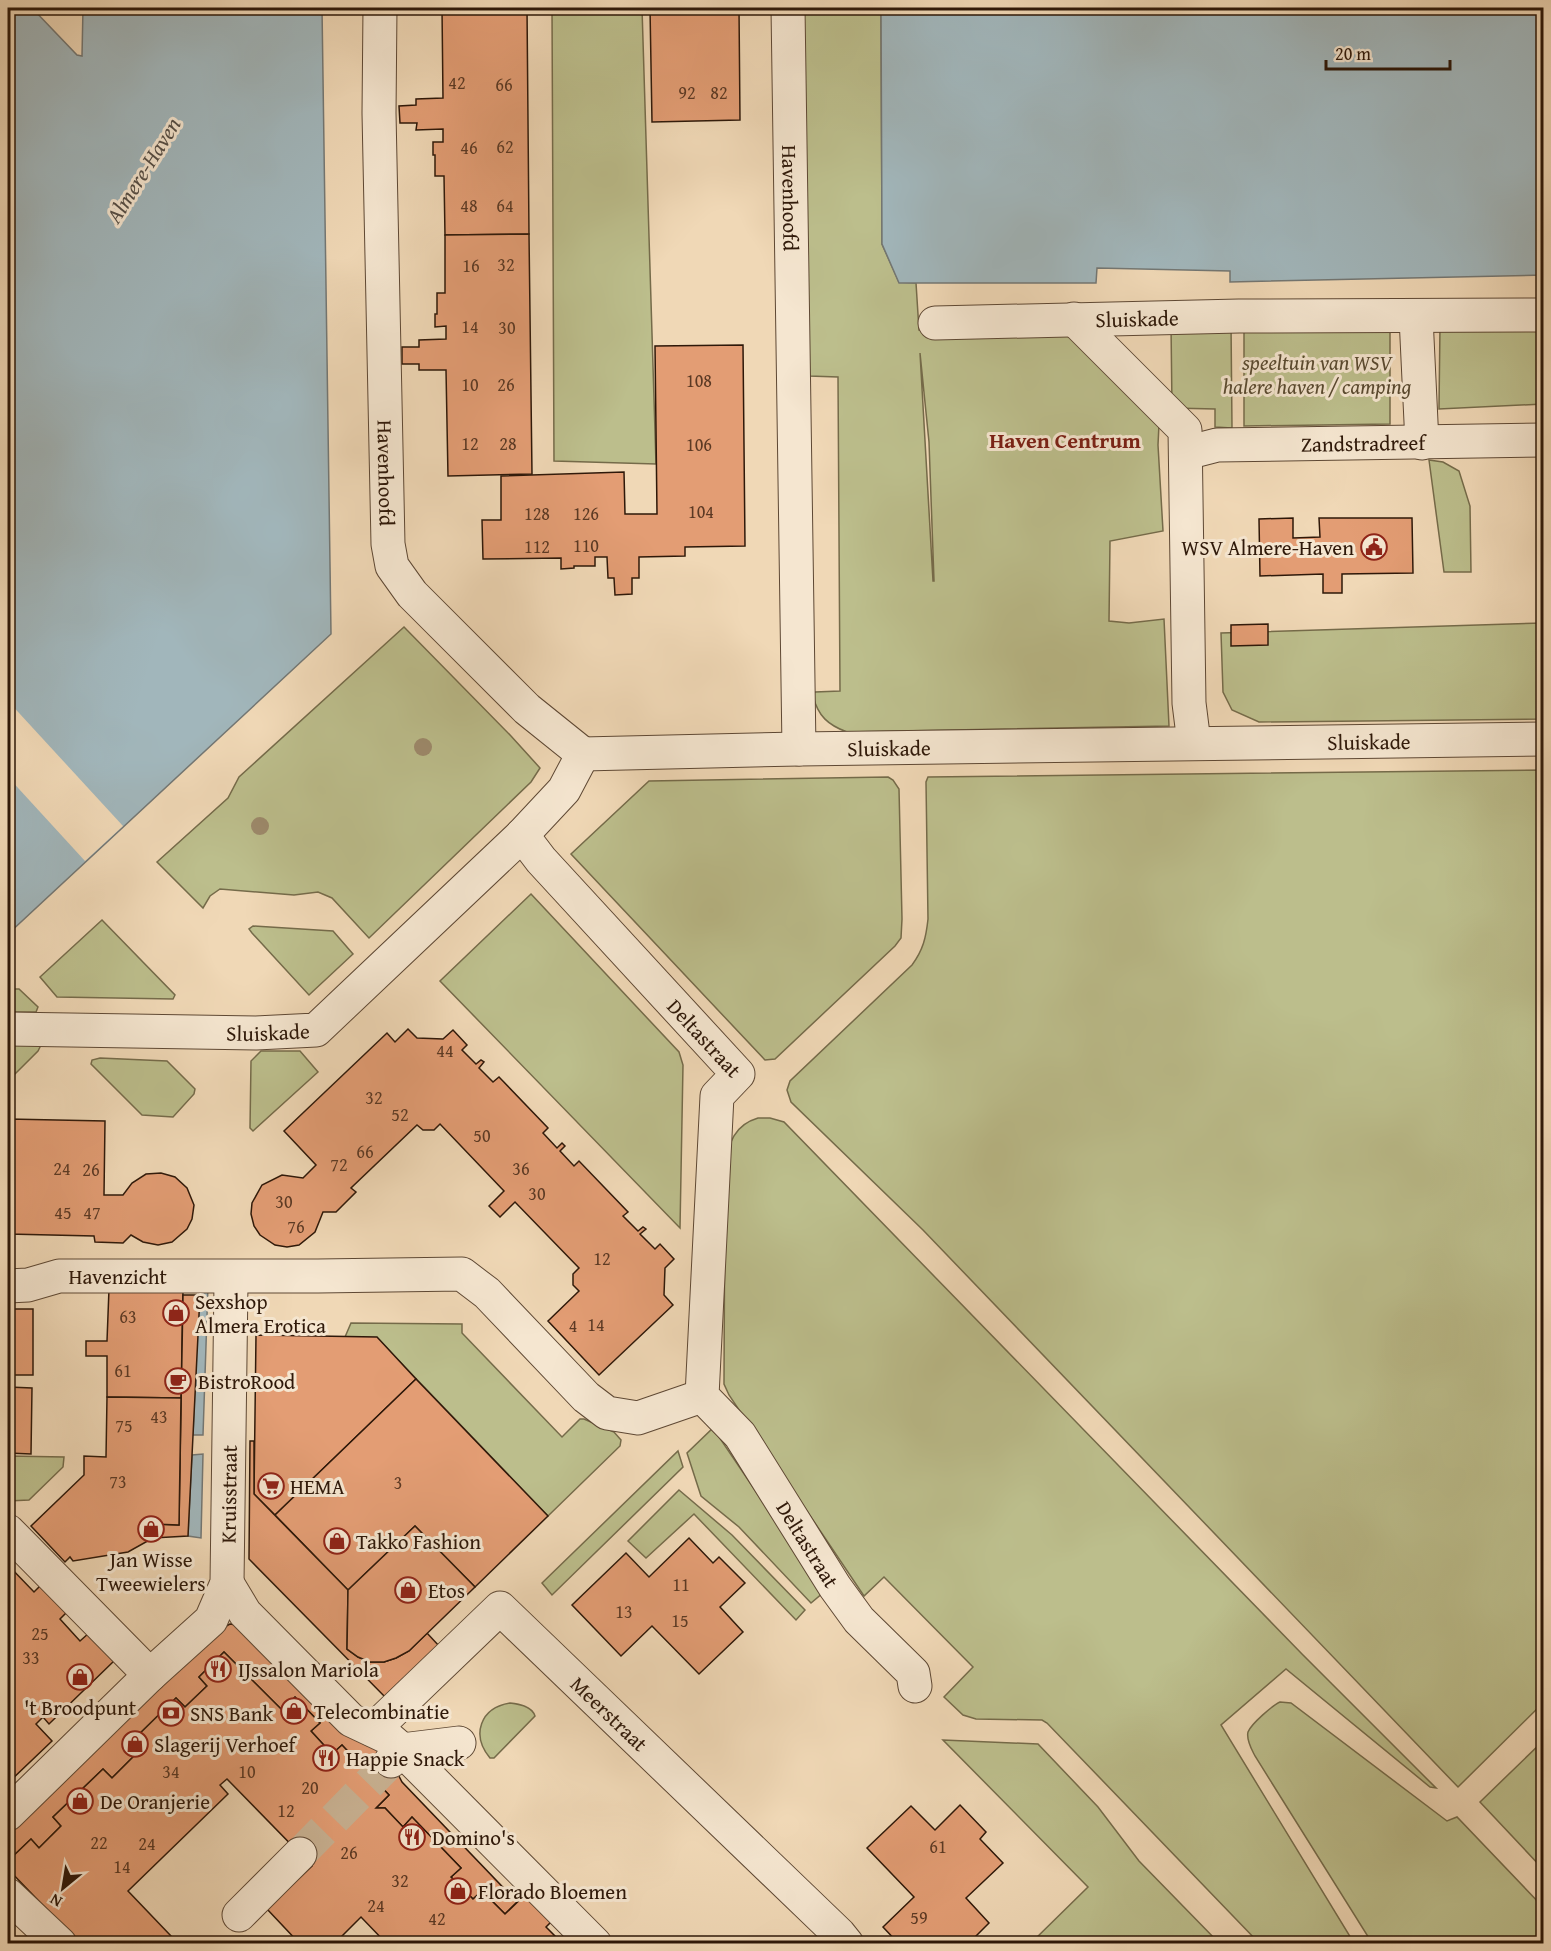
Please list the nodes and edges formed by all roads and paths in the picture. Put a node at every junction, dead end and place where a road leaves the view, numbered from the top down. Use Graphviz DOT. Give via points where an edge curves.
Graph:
graph roads {
  1 [pos="380,8"];
  2 [pos="788,8"];
  3 [pos="1544,315"];
  4 [pos="1416,317"];
  5 [pos="1074,319"];
  6 [pos="935,323"];
  7 [pos="1544,440"];
  8 [pos="1422,443"];
  9 [pos="1186,453"];
  10 [pos="1544,740"];
  11 [pos="1194,743"];
  12 [pos="799,749"];
  13 [pos="583,753"];
  14 [pos="522,835"];
  15 [pos="8,1029"];
  16 [pos="231,1279"];
  17 [pos="8,1286"];
  18 [pos="702,1396"];
  19 [pos="8,1531"];
  20 [pos="226,1582"];
  21 [pos="150,1675"];
  22 [pos="915,1686"];
  23 [pos="373,1730"];
  24 [pos="459,1743"];
  25 [pos="397,1756"];
  26 [pos="8,1814"];
  27 [pos="300,1854"];
  28 [pos="8,1895"];
  29 [pos="239,1915"];
  30 [pos="60,1944"];
  31 [pos="595,1944"];
  32 [pos="847,1944"];
  1 -- 13 [label="street, Havenhoofd" via="387,532 392,566 412,594 527,709"];
  2 -- 12 [label="street, Havenhoofd"];
  3 -- 4 [label="street, Sluiskade"];
  4 -- 5 [label="street, Sluiskade"];
  4 -- 8 [label="street"];
  5 -- 6 [label="street, Sluiskade"];
  5 -- 9 [label="street, Sluiskade" via="1185,430"];
  7 -- 8 [label="street, Zandstradreef"];
  8 -- 9 [label="street, Zandstradreef" via="1217,445"];
  9 -- 11 [label="street, Sluiskade" via="1189,703"];
  10 -- 11 [label="street, Sluiskade"];
  11 -- 12 [label="street, Sluiskade"];
  12 -- 13 [label="street, Sluiskade"];
  13 -- 14 [label="street" via="564,790"];
  14 -- 15 [label="street, Sluiskade" via="316,1030 256,1033"];
  14 -- 18 [label="street, Deltastraat" via="738,1074 717,1096"];
  16 -- 17 [label="street, Havenzicht" via="59,1276"];
  16 -- 18 [label="street" via="462,1274 487,1293 586,1397 607,1413 638,1418"];
  16 -- 20 [label="street, Kruisstraat"];
  18 -- 22 [label="street, Deltastraat" via="740,1435 835,1587 859,1620 913,1673"];
  19 -- 21 [label="street"];
  20 -- 21 [label="street, Kruisstraat" via="211,1620"];
  20 -- 23 [label="street" via="245,1613 351,1720"];
  21 -- 26 [label="street, Kruisstraat"];
  23 -- 25 [label="street" via="387,1737"];
  23 -- 32 [label="street, Meerstraat" via="500,1608"];
  24 -- 25 [label="street"];
  25 -- 31 [label="street"];
  27 -- 29 [label="street"];
  28 -- 30 [label="street"];
}
